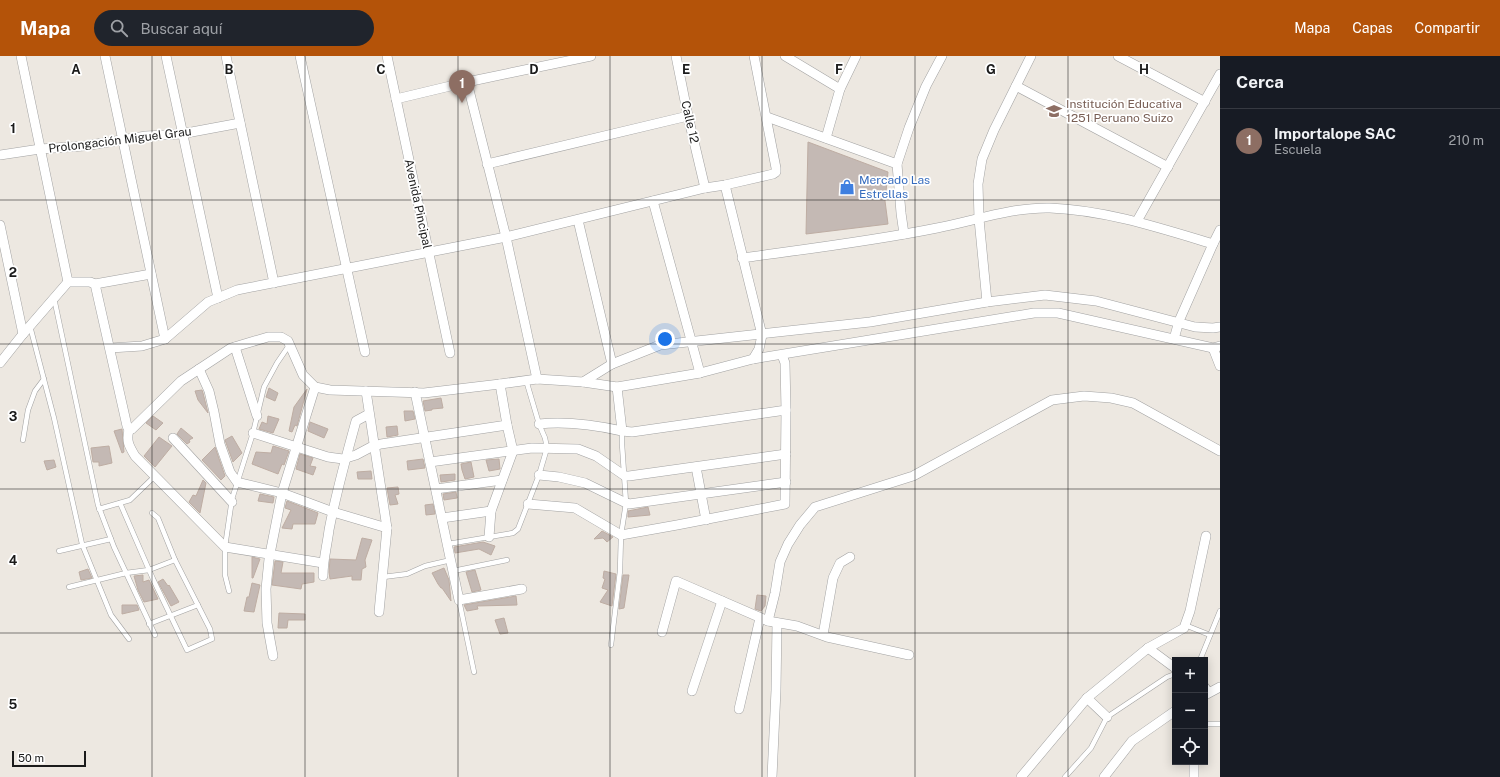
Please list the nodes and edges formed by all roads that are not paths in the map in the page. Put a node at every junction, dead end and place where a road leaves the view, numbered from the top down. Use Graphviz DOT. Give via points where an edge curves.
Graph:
graph roads {
  1 [pos="21,56"];
  2 [pos="105,56"];
  3 [pos="166,56"];
  4 [pos="226,56"];
  5 [pos="300,56"];
  6 [pos="387,56"];
  7 [pos="591,56"];
  8 [pos="676,56"];
  9 [pos="754,56"];
  10 [pos="785,56"];
  11 [pos="856,56"];
  12 [pos="942,56"];
  13 [pos="1031,56"];
  14 [pos="1118,56"];
  15 [pos="1220,74"];
  16 [pos="467,82"];
  17 [pos="1016,86"];
  18 [pos="840,89"];
  19 [pos="396,99"];
  20 [pos="1204,102"];
  21 [pos="688,116"];
  22 [pos="767,117"];
  23 [pos="240,123"];
  24 [pos="181,134"];
  25 [pos="826,138"];
  26 [pos="122,140"];
  27 [pos="40,149"];
  28 [pos="0,155"];
  29 [pos="487,164"];
  30 [pos="897,164"];
  31 [pos="1168,167"];
  32 [pos="725,185"];
  33 [pos="705,188"];
  34 [pos="653,201"];
  35 [pos="979,219"];
  36 [pos="578,220"];
  37 [pos="1137,221"];
  38 [pos="0,224"];
  39 [pos="1220,230"];
  40 [pos="904,234"];
  41 [pos="506,237"];
  42 [pos="1213,244"];
  43 [pos="428,252"];
  44 [pos="742,258"];
  45 [pos="347,269"];
  46 [pos="151,274"];
  47 [pos="68,282"];
  48 [pos="274,283"];
  49 [pos="95,284"];
  50 [pos="54,298"];
  51 [pos="218,298"];
  52 [pos="987,302"];
  53 [pos="1178,321"];
  54 [pos="30,326"];
  55 [pos="1220,327"];
  56 [pos="23,334"];
  57 [pos="762,335"];
  58 [pos="165,339"];
  59 [pos="1174,339"];
  60 [pos="691,341"];
  61 [pos="290,344"];
  62 [pos="235,347"];
  63 [pos="1217,347"];
  64 [pos="110,348"];
  65 [pos="364,352"];
  66 [pos="450,353"];
  67 [pos="782,355"];
  68 [pos="753,360"];
  69 [pos="0,363"];
  70 [pos="612,364"];
  71 [pos="1220,366"];
  72 [pos="199,369"];
  73 [pos="700,373"];
  74 [pos="44,379"];
  75 [pos="536,379"];
  76 [pos="526,380"];
  77 [pos="583,382"];
  78 [pos="500,384"];
  79 [pos="316,387"];
  80 [pos="617,387"];
  81 [pos="366,391"];
  82 [pos="415,392"];
  83 [pos="786,410"];
  84 [pos="369,414"];
  85 [pos="257,416"];
  86 [pos="539,424"];
  87 [pos="507,425"];
  88 [pos="129,430"];
  89 [pos="622,431"];
  90 [pos="253,433"];
  91 [pos="425,437"];
  92 [pos="173,438"];
  93 [pos="23,440"];
  94 [pos="375,446"];
  95 [pos="296,447"];
  96 [pos="546,448"];
  97 [pos="513,451"];
  98 [pos="1220,451"];
  99 [pos="786,454"];
  100 [pos="346,458"];
  101 [pos="430,462"];
  102 [pos="696,467"];
  103 [pos="155,476"];
  104 [pos="539,476"];
  105 [pos="624,476"];
  106 [pos="502,480"];
  107 [pos="238,482"];
  108 [pos="786,482"];
  109 [pos="436,489"];
  110 [pos="282,493"];
  111 [pos="701,494"];
  112 [pos="232,502"];
  113 [pos="120,503"];
  114 [pos="626,503"];
  115 [pos="528,504"];
  116 [pos="99,509"];
  117 [pos="491,511"];
  118 [pos="333,512"];
  119 [pos="152,513"];
  120 [pos="442,518"];
  121 [pos="706,520"];
  122 [pos="387,528"];
  123 [pos="621,534"];
  124 [pos="1206,536"];
  125 [pos="489,537"];
  126 [pos="111,539"];
  127 [pos="448,544"];
  128 [pos="82,546"];
  129 [pos="225,547"];
  130 [pos="59,551"];
  131 [pos="270,554"];
  132 [pos="850,557"];
  133 [pos="175,560"];
  134 [pos="451,560"];
  135 [pos="507,560"];
  136 [pos="323,563"];
  137 [pos="149,570"];
  138 [pos="453,571"];
  139 [pos="126,573"];
  140 [pos="323,576"];
  141 [pos="383,577"];
  142 [pos="97,580"];
  143 [pos="69,587"];
  144 [pos="522,590"];
  145 [pos="229,591"];
  146 [pos="459,600"];
  147 [pos="722,601"];
  148 [pos="198,604"];
  149 [pos="1220,611"];
  150 [pos="379,612"];
  151 [pos="170,616"];
  152 [pos="764,620"];
  153 [pos="777,623"];
  154 [pos="150,624"];
  155 [pos="1185,625"];
  156 [pos="662,632"];
  157 [pos="155,635"];
  158 [pos="823,635"];
  159 [pos="1210,635"];
  160 [pos="129,639"];
  161 [pos="611,645"];
  162 [pos="1148,648"];
  163 [pos="909,655"];
  164 [pos="273,656"];
  165 [pos="1201,657"];
  166 [pos="1172,666"];
  167 [pos="474,672"];
  168 [pos="1172,675"];
  169 [pos="1220,687"];
  170 [pos="692,692"];
  171 [pos="1208,693"];
  172 [pos="1087,698"];
  173 [pos="739,709"];
  174 [pos="1172,713"];
  175 [pos="1107,717"];
  176 [pos="1208,724"];
  177 [pos="1220,724"];
  178 [pos="1194,765"];
  179 [pos="772,777"];
  180 [pos="1021,777"];
  181 [pos="1065,777"];
  182 [pos="1104,777"];
  183 [pos="1194,777"];
  1 -- 27 [label="street"];
  2 -- 26 [label="street"];
  3 -- 24 [label="street"];
  4 -- 23 [label="street"];
  5 -- 45 [label="street"];
  6 -- 19 [label="street, Avenida Pincipal"];
  7 -- 16 [label="street"];
  8 -- 21 [label="street, Calle 12"];
  9 -- 22 [label="street"];
  10 -- 18 [label="street"];
  11 -- 18 [label="street"];
  12 -- 30 [label="street" via="926,86"];
  13 -- 17 [label="street"];
  14 -- 20 [label="street"];
  15 -- 20 [label="street"];
  16 -- 19 [label="street"];
  16 -- 29 [label="street"];
  17 -- 31 [label="street"];
  17 -- 35 [label="street" via="982,159 978,184"];
  18 -- 25 [label="street"];
  19 -- 43 [label="street, Avenida Pincipal"];
  20 -- 31 [label="street"];
  21 -- 29 [label="street"];
  21 -- 33 [label="street, Calle 12"];
  22 -- 25 [label="street"];
  22 -- 32 [label="street" via="776,172"];
  23 -- 24 [label="street, Prolongación Miguel Grau"];
  23 -- 48 [label="street"];
  24 -- 26 [label="street, Prolongación Miguel Grau"];
  24 -- 51 [label="street"];
  25 -- 30 [label="street"];
  26 -- 27 [label="street, Prolongación Miguel Grau"];
  26 -- 46 [label="street"];
  27 -- 28 [label="street, Prolongación Miguel Grau"];
  27 -- 47 [label="street"];
  29 -- 41 [label="street"];
  30 -- 40 [label="street"];
  31 -- 37 [label="street"];
  32 -- 33 [label="street"];
  32 -- 44 [label="street"];
  33 -- 34 [label="street"];
  34 -- 36 [label="street"];
  34 -- 60 [label="street"];
  35 -- 37 [label="street" via="1027,209 1050,208"];
  35 -- 40 [label="street"];
  35 -- 52 [label="street"];
  36 -- 41 [label="street"];
  36 -- 70 [label="street"];
  37 -- 42 [label="street"];
  38 -- 56 [label="street"];
  39 -- 42 [label="street"];
  40 -- 44 [label="street"];
  41 -- 43 [label="street"];
  41 -- 75 [label="street"];
  42 -- 53 [label="street"];
  43 -- 45 [label="street"];
  43 -- 66 [label="street, Avenida Pincipal"];
  44 -- 57 [label="street"];
  45 -- 48 [label="street"];
  45 -- 65 [label="street"];
  46 -- 49 [label="street"];
  46 -- 58 [label="street"];
  47 -- 49 [label="street"];
  47 -- 50 [label="street"];
  48 -- 51 [label="street" via="236,290"];
  49 -- 64 [label="street"];
  50 -- 54 [label="street"];
  50 -- 116 [label="lane"];
  51 -- 58 [label="street" via="208,302"];
  52 -- 53 [label="street" via="1045,295 1068,297 1096,301"];
  52 -- 57 [label="street" via="870,322"];
  53 -- 55 [label="street" via="1206,328"];
  53 -- 59 [label="street"];
  54 -- 56 [label="street"];
  54 -- 74 [label="lane"];
  56 -- 69 [label="street"];
  57 -- 60 [label="street"];
  57 -- 68 [label="street" via="760,349"];
  58 -- 64 [label="street" via="142,346"];
  59 -- 63 [label="street"];
  59 -- 67 [label="street" via="1058,313 1034,313"];
  60 -- 70 [label="street" via="660,345"];
  60 -- 73 [label="street"];
  61 -- 62 [label="street" via="281,337 268,337"];
  61 -- 79 [label="street" via="303,375"];
  61 -- 85 [label="lane" via="264,387"];
  62 -- 72 [label="street"];
  62 -- 85 [label="street"];
  63 -- 71 [label="street"];
  64 -- 88 [label="street"];
  67 -- 68 [label="street"];
  67 -- 83 [label="street"];
  68 -- 73 [label="street"];
  70 -- 77 [label="street"];
  72 -- 88 [label="street" via="181,381"];
  72 -- 107 [label="street" via="209,391 220,444 230,472"];
  73 -- 80 [label="street"];
  74 -- 93 [label="lane" via="30,404"];
  74 -- 128 [label="lane"];
  75 -- 76 [label="street"];
  75 -- 77 [label="street"];
  76 -- 78 [label="street"];
  76 -- 86 [label="lane"];
  77 -- 80 [label="street"];
  78 -- 82 [label="street"];
  78 -- 87 [label="street"];
  79 -- 81 [label="street"];
  79 -- 95 [label="street"];
  80 -- 89 [label="street"];
  81 -- 82 [label="street"];
  81 -- 84 [label="street"];
  82 -- 91 [label="street"];
  83 -- 89 [label="street" via="632,432"];
  83 -- 99 [label="street"];
  84 -- 94 [label="street"];
  84 -- 100 [label="street" via="356,422"];
  85 -- 90 [label="lane"];
  86 -- 89 [label="street" via="558,422 597,425"];
  86 -- 96 [label="lane"];
  87 -- 91 [label="street"];
  87 -- 97 [label="street"];
  88 -- 103 [label="street" via="128,445"];
  89 -- 105 [label="lane"];
  90 -- 95 [label="street"];
  90 -- 107 [label="lane"];
  91 -- 94 [label="street"];
  91 -- 101 [label="street"];
  92 -- 112 [label="street"];
  94 -- 100 [label="street"];
  94 -- 122 [label="street"];
  95 -- 100 [label="street" via="328,457"];
  95 -- 110 [label="street"];
  96 -- 97 [label="street"];
  96 -- 104 [label="lane"];
  96 -- 105 [label="street" via="578,449 596,456"];
  97 -- 101 [label="street"];
  97 -- 106 [label="street"];
  98 -- 152 [label="street" via="1134,403 1084,396 1052,400 913,476 815,507 788,544 780,562 775,593"];
  99 -- 102 [label="street"];
  99 -- 108 [label="street"];
  100 -- 118 [label="street"];
  101 -- 109 [label="street"];
  102 -- 105 [label="street"];
  102 -- 111 [label="street"];
  103 -- 113 [label="lane" via="130,500"];
  103 -- 129 [label="street"];
  104 -- 114 [label="street" via="585,482"];
  104 -- 115 [label="lane"];
  105 -- 114 [label="lane"];
  106 -- 109 [label="street"];
  106 -- 117 [label="street"];
  107 -- 110 [label="street"];
  107 -- 112 [label="lane"];
  108 -- 111 [label="street"];
  108 -- 121 [label="street" via="786,504"];
  109 -- 120 [label="street"];
  110 -- 118 [label="street"];
  110 -- 131 [label="street"];
  111 -- 114 [label="street"];
  111 -- 121 [label="street"];
  112 -- 129 [label="lane"];
  113 -- 116 [label="lane"];
  113 -- 137 [label="lane"];
  114 -- 123 [label="lane"];
  115 -- 123 [label="street" via="575,508"];
  115 -- 125 [label="lane" via="518,529 513,533"];
  116 -- 126 [label="lane"];
  117 -- 120 [label="street"];
  117 -- 125 [label="street"];
  118 -- 122 [label="street"];
  118 -- 136 [label="street"];
  119 -- 133 [label="lane" via="158,518"];
  120 -- 127 [label="street"];
  121 -- 123 [label="street"];
  122 -- 141 [label="street"];
  123 -- 161 [label="lane" via="620,571"];
  124 -- 155 [label="street"];
  125 -- 127 [label="lane"];
  126 -- 128 [label="lane"];
  126 -- 139 [label="lane"];
  127 -- 134 [label="street"];
  128 -- 130 [label="lane"];
  128 -- 142 [label="lane"];
  129 -- 131 [label="street"];
  129 -- 145 [label="lane" via="225,575"];
  131 -- 136 [label="street"];
  131 -- 164 [label="street" via="266,596 267,623"];
  132 -- 158 [label="street" via="840,563 833,578"];
  133 -- 137 [label="lane"];
  133 -- 148 [label="lane"];
  134 -- 138 [label="street"];
  134 -- 141 [label="lane" via="425,566 407,574"];
  135 -- 138 [label="lane"];
  136 -- 140 [label="street"];
  137 -- 139 [label="lane"];
  137 -- 151 [label="lane"];
  138 -- 146 [label="street"];
  139 -- 142 [label="lane"];
  139 -- 154 [label="lane"];
  141 -- 150 [label="street"];
  142 -- 143 [label="lane"];
  142 -- 160 [label="lane" via="111,615"];
  144 -- 146 [label="street"];
  146 -- 167 [label="lane"];
  147 -- 152 [label="street"];
  147 -- 156 [label="street" via="676,581"];
  147 -- 170 [label="street"];
  148 -- 151 [label="lane"];
  148 -- 151 [label="lane" via="210,629 212,640 187,650"];
  149 -- 159 [label="lane"];
  151 -- 154 [label="lane"];
  152 -- 153 [label="street"];
  152 -- 173 [label="street"];
  153 -- 158 [label="street" via="797,626"];
  153 -- 179 [label="street"];
  154 -- 157 [label="lane"];
  155 -- 159 [label="lane"];
  155 -- 162 [label="street" via="1184,628"];
  158 -- 163 [label="street"];
  159 -- 165 [label="lane"];
  162 -- 166 [label="street"];
  162 -- 172 [label="street"];
  168 -- 175 [label="lane"];
  169 -- 171 [label="street"];
  172 -- 175 [label="street"];
  172 -- 180 [label="street"];
  174 -- 182 [label="street" via="1132,741"];
  175 -- 181 [label="lane" via="1091,748"];
  176 -- 177 [label="lane"];
  178 -- 183 [label="street"];
}
